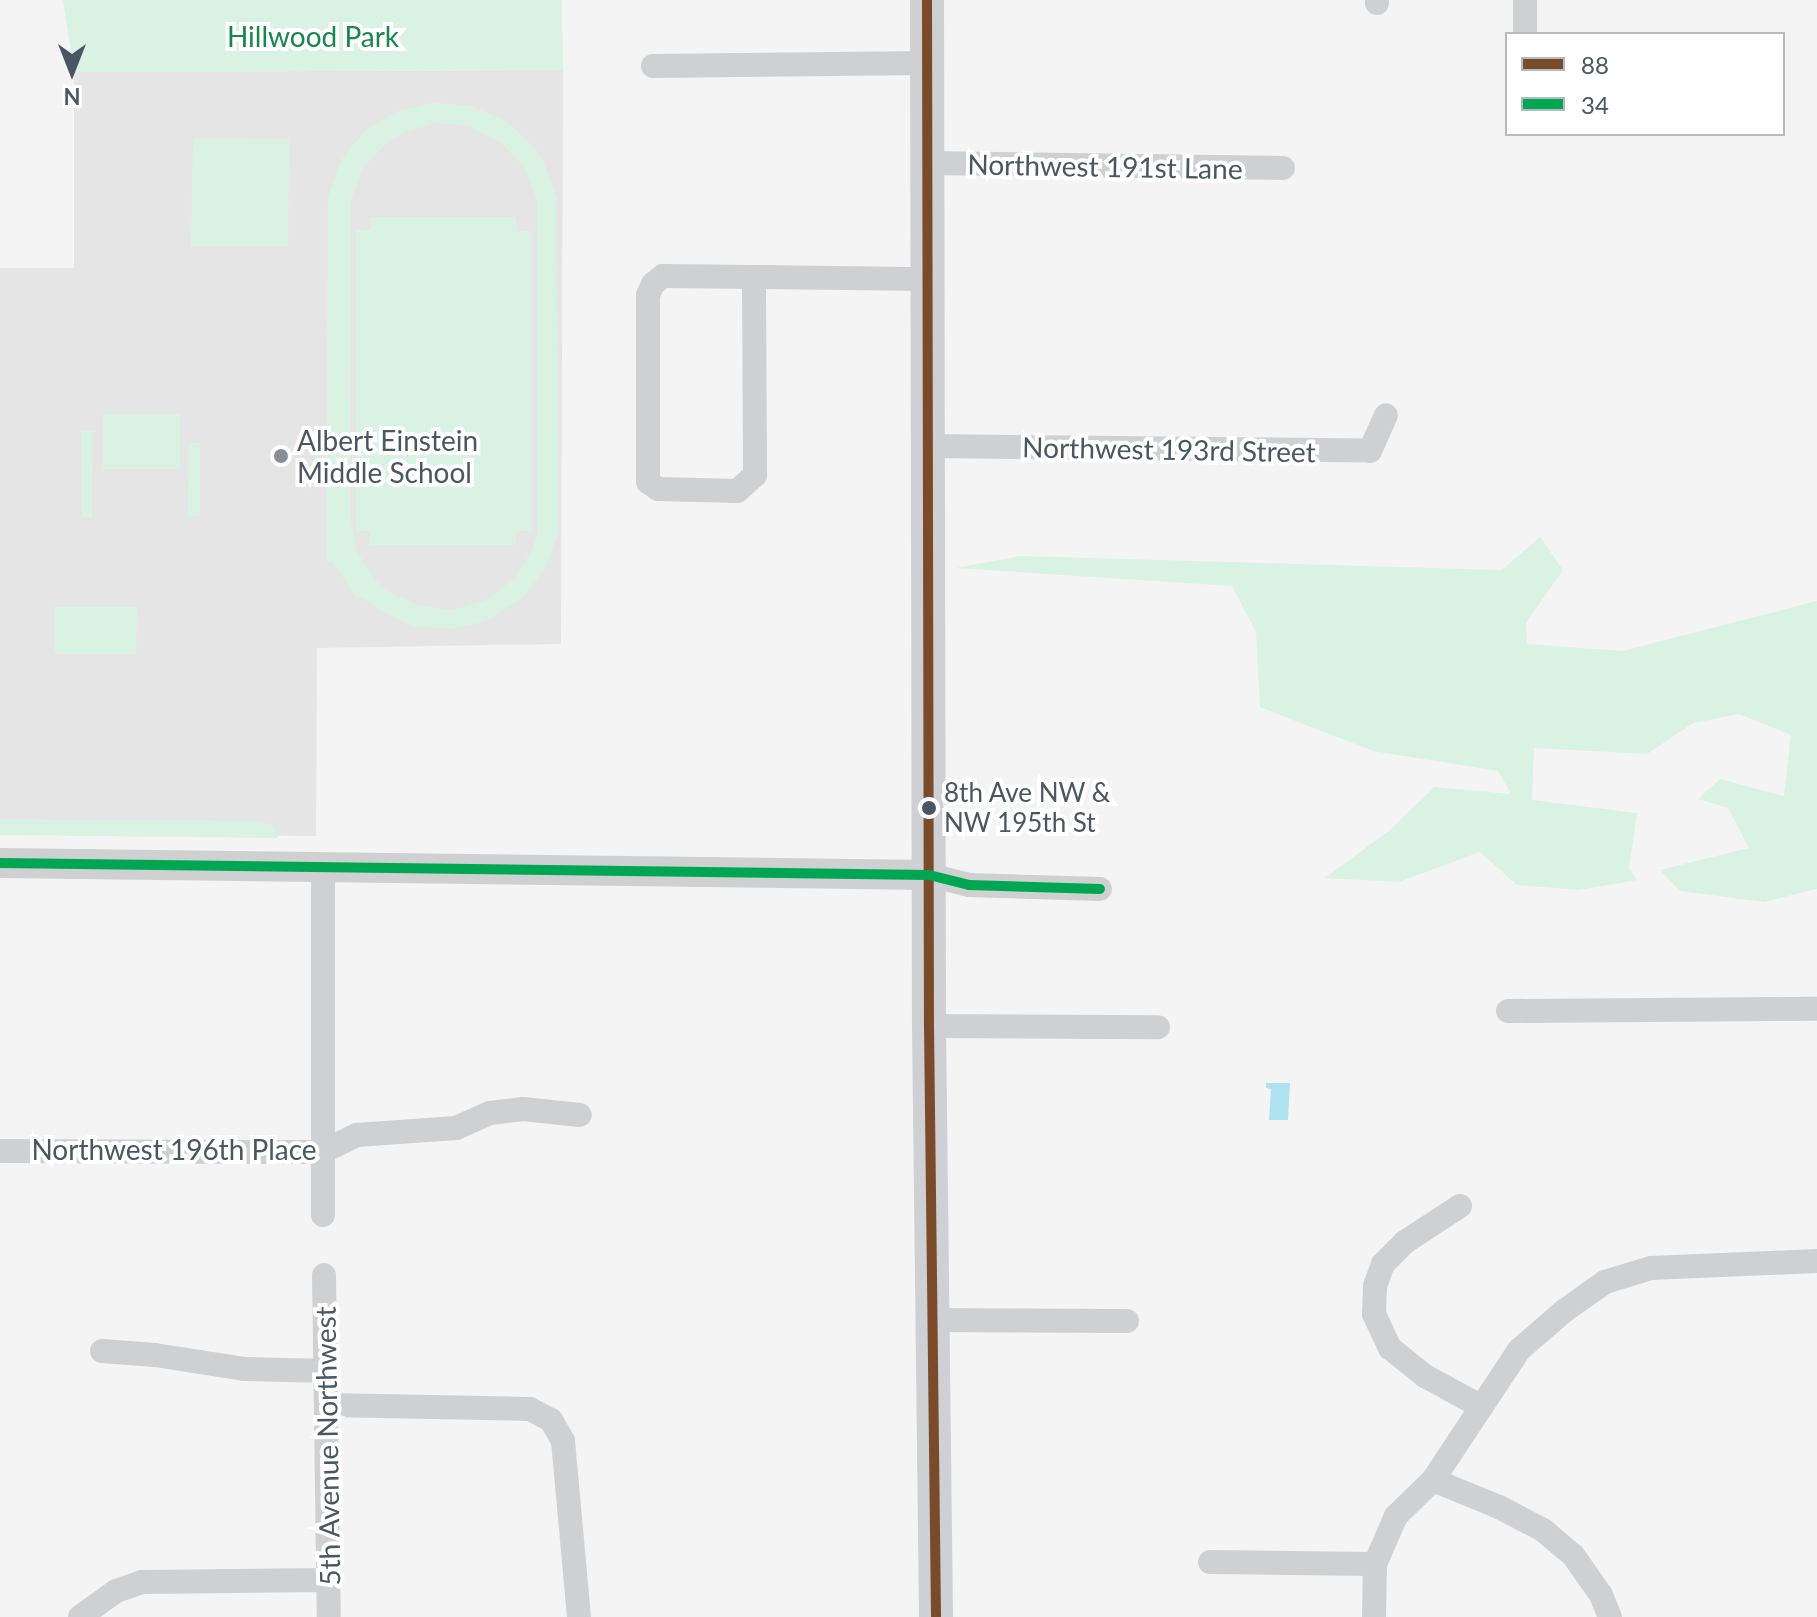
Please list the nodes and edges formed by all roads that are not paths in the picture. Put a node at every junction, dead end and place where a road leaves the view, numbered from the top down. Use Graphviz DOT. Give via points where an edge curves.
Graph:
graph roads {
  1 [pos="927,0"];
  2 [pos="1525,0"];
  3 [pos="1525,32"];
  4 [pos="928,63"];
  5 [pos="653,66"];
  6 [pos="928,163"];
  7 [pos="1283,168"];
  8 [pos="754,277"];
  9 [pos="928,279"];
  10 [pos="1386,415"];
  11 [pos="929,446"];
  12 [pos="0,863"];
  13 [pos="323,867"];
  14 [pos="929,875"];
  15 [pos="1100,889"];
  16 [pos="1817,1009"];
  17 [pos="1508,1011"];
  18 [pos="929,1026"];
  19 [pos="1158,1027"];
  20 [pos="580,1115"];
  21 [pos="0,1151"];
  22 [pos="322,1152"];
  23 [pos="1460,1206"];
  24 [pos="323,1215"];
  25 [pos="1817,1261"];
  26 [pos="324,1275"];
  27 [pos="933,1320"];
  28 [pos="1127,1321"];
  29 [pos="102,1351"];
  30 [pos="328,1371"];
  31 [pos="328,1405"];
  32 [pos="1480,1406"];
  33 [pos="1433,1480"];
  34 [pos="1210,1562"];
  35 [pos="1375,1564"];
  36 [pos="328,1580"];
  37 [pos="82,1616"];
  38 [pos="329,1617"];
  39 [pos="579,1617"];
  40 [pos="936,1617"];
  41 [pos="1374,1617"];
  42 [pos="1610,1617"];
  1 -- 4 [label="main road"];
  2 -- 3 [label="street"];
  4 -- 5 [label="street"];
  4 -- 6 [label="main road"];
  6 -- 7 [label="street, Northwest 191st Lane"];
  6 -- 9 [label="main road"];
  8 -- 8 [label="street" via="663,276 648,295 648,482 658,489 737,491 755,475"];
  8 -- 9 [label="street"];
  9 -- 11 [label="main road"];
  10 -- 11 [label="street, Northwest 193rd Street" via="1370,451"];
  11 -- 14 [label="main road"];
  12 -- 13 [label="street"];
  13 -- 14 [label="street"];
  13 -- 22 [label="street"];
  14 -- 15 [label="street" via="969,885"];
  14 -- 18 [label="main road"];
  16 -- 17 [label="street"];
  18 -- 19 [label="street"];
  18 -- 27 [label="main road"];
  20 -- 22 [label="street, Northwest 196th Place" via="523,1109 490,1113 456,1128 357,1135"];
  21 -- 22 [label="street, Northwest 196th Place"];
  22 -- 24 [label="street"];
  23 -- 32 [label="street" via="1405,1242 1383,1264 1374,1314 1390,1348 1425,1376"];
  25 -- 32 [label="street" via="1651,1268 1605,1282 1519,1350"];
  26 -- 30 [label="street, 5th Avenue Northwest"];
  27 -- 28 [label="street"];
  27 -- 40 [label="main road"];
  29 -- 30 [label="street" via="244,1369"];
  30 -- 31 [label="street, 5th Avenue Northwest"];
  31 -- 36 [label="street, 5th Avenue Northwest"];
  31 -- 39 [label="street" via="530,1409 551,1420 563,1441"];
  32 -- 33 [label="street"];
  33 -- 35 [label="street" via="1396,1516"];
  33 -- 42 [label="street" via="1543,1530 1573,1555"];
  34 -- 35 [label="street"];
  35 -- 41 [label="street"];
  36 -- 37 [label="street" via="142,1582 116,1591"];
  36 -- 38 [label="street, 5th Avenue Northwest"];
}
